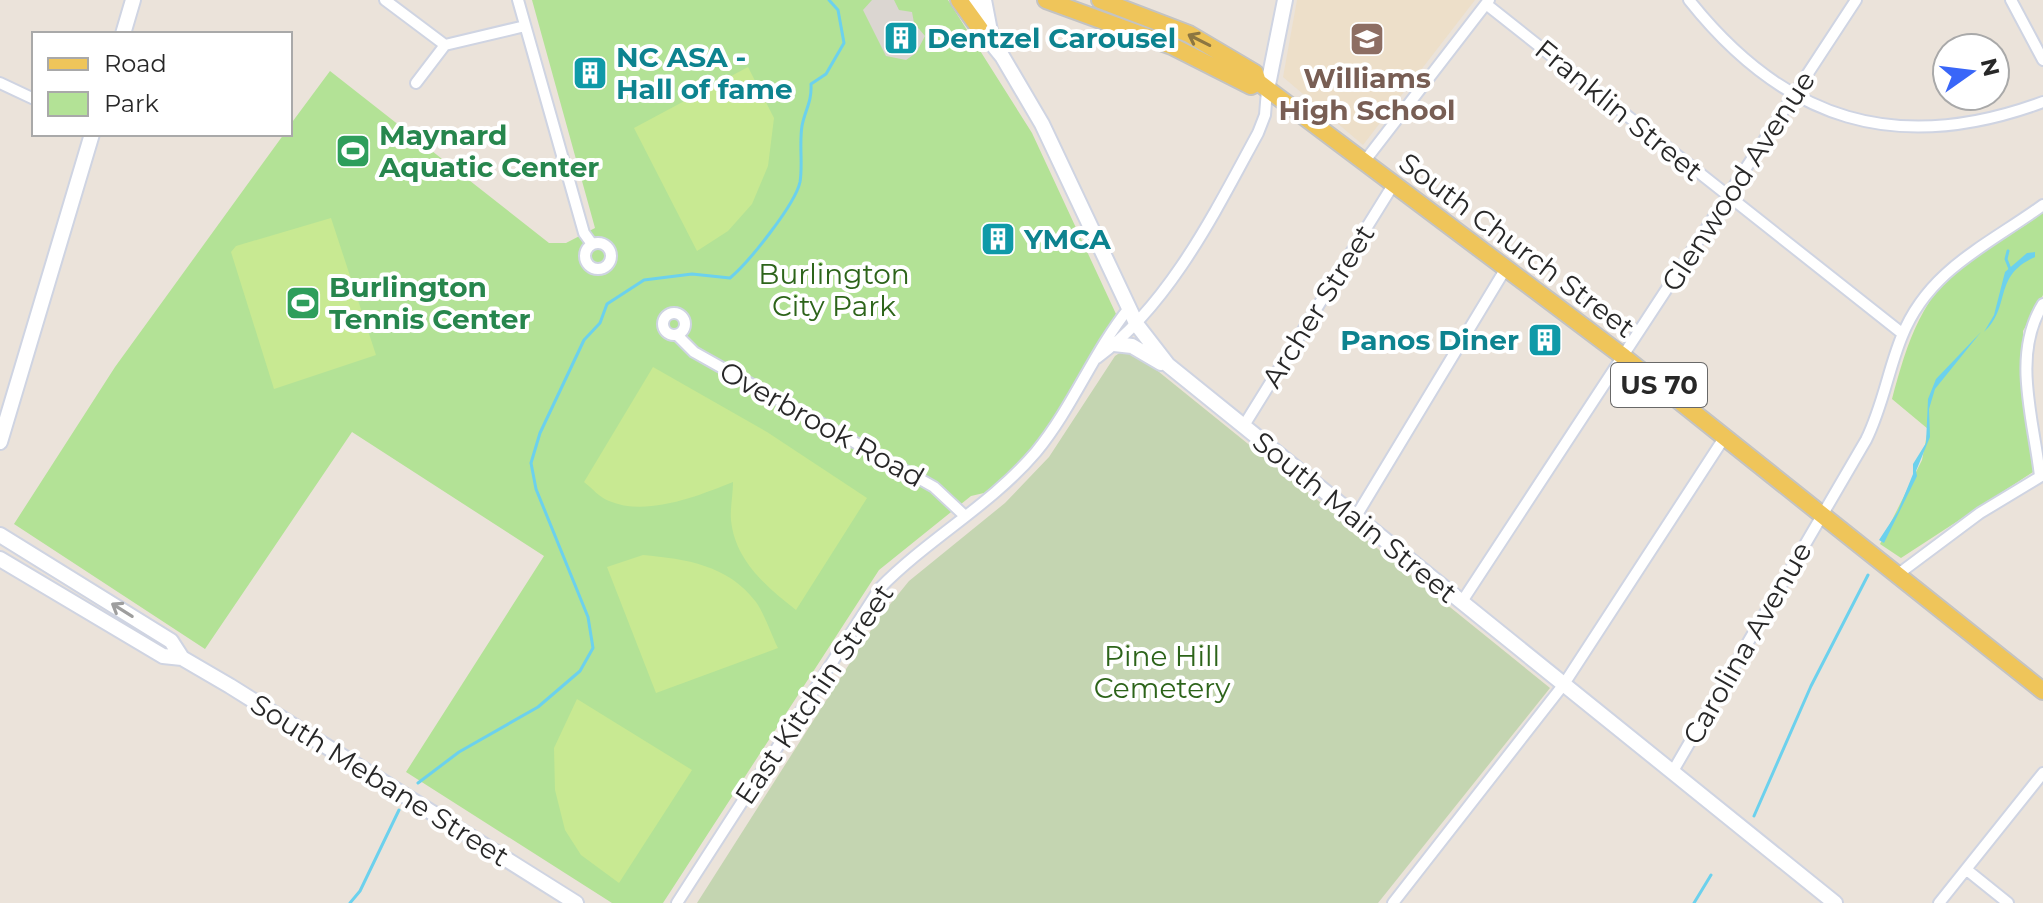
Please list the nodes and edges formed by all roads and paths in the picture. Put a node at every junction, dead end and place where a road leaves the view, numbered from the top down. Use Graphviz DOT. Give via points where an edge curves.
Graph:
graph roads {
  1 [pos="133,0"];
  2 [pos="385,0"];
  3 [pos="518,0"];
  4 [pos="959,0"];
  5 [pos="973,0"];
  6 [pos="984,0"];
  7 [pos="1046,0"];
  8 [pos="1100,0"];
  9 [pos="1285,0"];
  10 [pos="1689,0"];
  11 [pos="1856,0"];
  12 [pos="2011,0"];
  13 [pos="1487,2"];
  14 [pos="525,26"];
  15 [pos="124,32"];
  16 [pos="984,34"];
  17 [pos="445,45"];
  18 [pos="2043,60"];
  19 [pos="0,83"];
  20 [pos="416,83"];
  21 [pos="1263,86"];
  22 [pos="1794,95"];
  23 [pos="32,98"];
  24 [pos="2043,102"];
  25 [pos="91,136"];
  26 [pos="1364,162"];
  27 [pos="1393,185"];
  28 [pos="1728,197"];
  29 [pos="2043,205"];
  30 [pos="592,244"];
  31 [pos="1506,268"];
  32 [pos="2043,304"];
  33 [pos="1129,308"];
  34 [pos="1137,325"];
  35 [pos="1903,334"];
  36 [pos="677,335"];
  37 [pos="1114,344"];
  38 [pos="1624,357"];
  39 [pos="1095,359"];
  40 [pos="1175,372"];
  41 [pos="1243,427"];
  42 [pos="1724,438"];
  43 [pos="0,442"];
  44 [pos="2042,476"];
  45 [pos="1822,515"];
  46 [pos="965,516"];
  47 [pos="1355,518"];
  48 [pos="0,535"];
  49 [pos="0,559"];
  50 [pos="1897,575"];
  51 [pos="1461,603"];
  52 [pos="182,658"];
  53 [pos="1564,684"];
  54 [pos="2043,691"];
  55 [pos="1673,771"];
  56 [pos="2043,773"];
  57 [pos="1967,870"];
  58 [pos="576,903"];
  59 [pos="677,903"];
  60 [pos="1393,903"];
  61 [pos="1835,903"];
  62 [pos="1939,903"];
  63 [pos="2008,903"];
  1 -- 15 [label="street"];
  2 -- 17 [label="street"];
  3 -- 14 [label="street"];
  4 -- 16 [label="main road"];
  5 -- 16 [label="street, South Main Street"];
  6 -- 16 [label="street, South Main Street" via="990,31"];
  7 -- 21 [label="main road, South Church Street / US 70" via="1172,46 1251,86"];
  21 -- 8 [label="main road, South Church Street / US 70, one-way" via="1255,73 1216,48"];
  9 -- 21 [label="street"];
  10 -- 22 [label="street" via="1739,58"];
  11 -- 22 [label="street, Glenwood Avenue"];
  12 -- 18 [label="street"];
  13 -- 26 [label="street"];
  13 -- 28 [label="street, Franklin Street"];
  14 -- 17 [label="street"];
  14 -- 30 [label="street" via="580,221"];
  16 -- 33 [label="street, South Main Street" via="1042,124"];
  17 -- 20 [label="street"];
  19 -- 23 [label="street"];
  21 -- 26 [label="main road, South Church Street / US 70"];
  21 -- 34 [label="street, East Kitchin Street" via="1265,115 1234,177"];
  22 -- 24 [label="street" via="1859,120 1915,127 1981,121"];
  22 -- 28 [label="street, Glenwood Avenue"];
  25 -- 43 [label="street"];
  26 -- 27 [label="main road, South Church Street / US 70"];
  27 -- 31 [label="main road, South Church Street / US 70"];
  27 -- 41 [label="street, Archer Street"];
  28 -- 35 [label="street, Franklin Street"];
  28 -- 38 [label="street, Glenwood Avenue"];
  29 -- 35 [label="street, Carolina Avenue" via="1954,264 1920,301"];
  31 -- 38 [label="main road, South Church Street / US 70"];
  31 -- 47 [label="street"];
  32 -- 44 [label="street" via="2030,332 2026,362"];
  33 -- 34 [label="street, South Main Street"];
  33 -- 39 [label="street, East Kitchin Street"];
  34 -- 37 [label="street, East Kitchin Street"];
  34 -- 40 [label="street, South Main Street"];
  35 -- 45 [label="street, Carolina Avenue" via="1876,420"];
  36 -- 46 [label="street, Overbrook Road" via="694,352 934,487"];
  37 -- 39 [label="street, East Kitchin Street"];
  37 -- 40 [label="street" via="1132,346"];
  38 -- 42 [label="main road, South Church Street / US 70"];
  38 -- 51 [label="street, Glenwood Avenue"];
  39 -- 46 [label="street, East Kitchin Street" via="1036,451 1001,489"];
  40 -- 41 [label="street, South Main Street"];
  41 -- 47 [label="street, South Main Street"];
  42 -- 45 [label="main road, South Church Street / US 70"];
  42 -- 53 [label="street"];
  44 -- 50 [label="street" via="1980,513"];
  45 -- 50 [label="main road, South Church Street / US 70"];
  45 -- 55 [label="street, Carolina Avenue"];
  46 -- 59 [label="street, East Kitchin Street" via="880,588"];
  47 -- 51 [label="street, South Main Street"];
  52 -- 48 [label="street, South Mebane Street, one-way" via="171,641"];
  49 -- 52 [label="street, South Mebane Street" via="163,656"];
  50 -- 54 [label="main road, South Church Street / US 70"];
  51 -- 53 [label="street, South Main Street"];
  52 -- 58 [label="street, South Mebane Street"];
  53 -- 55 [label="street, South Main Street"];
  53 -- 60 [label="street"];
  55 -- 61 [label="street, South Main Street"];
  56 -- 57 [label="street"];
  57 -- 62 [label="street"];
  57 -- 63 [label="street"];
}
